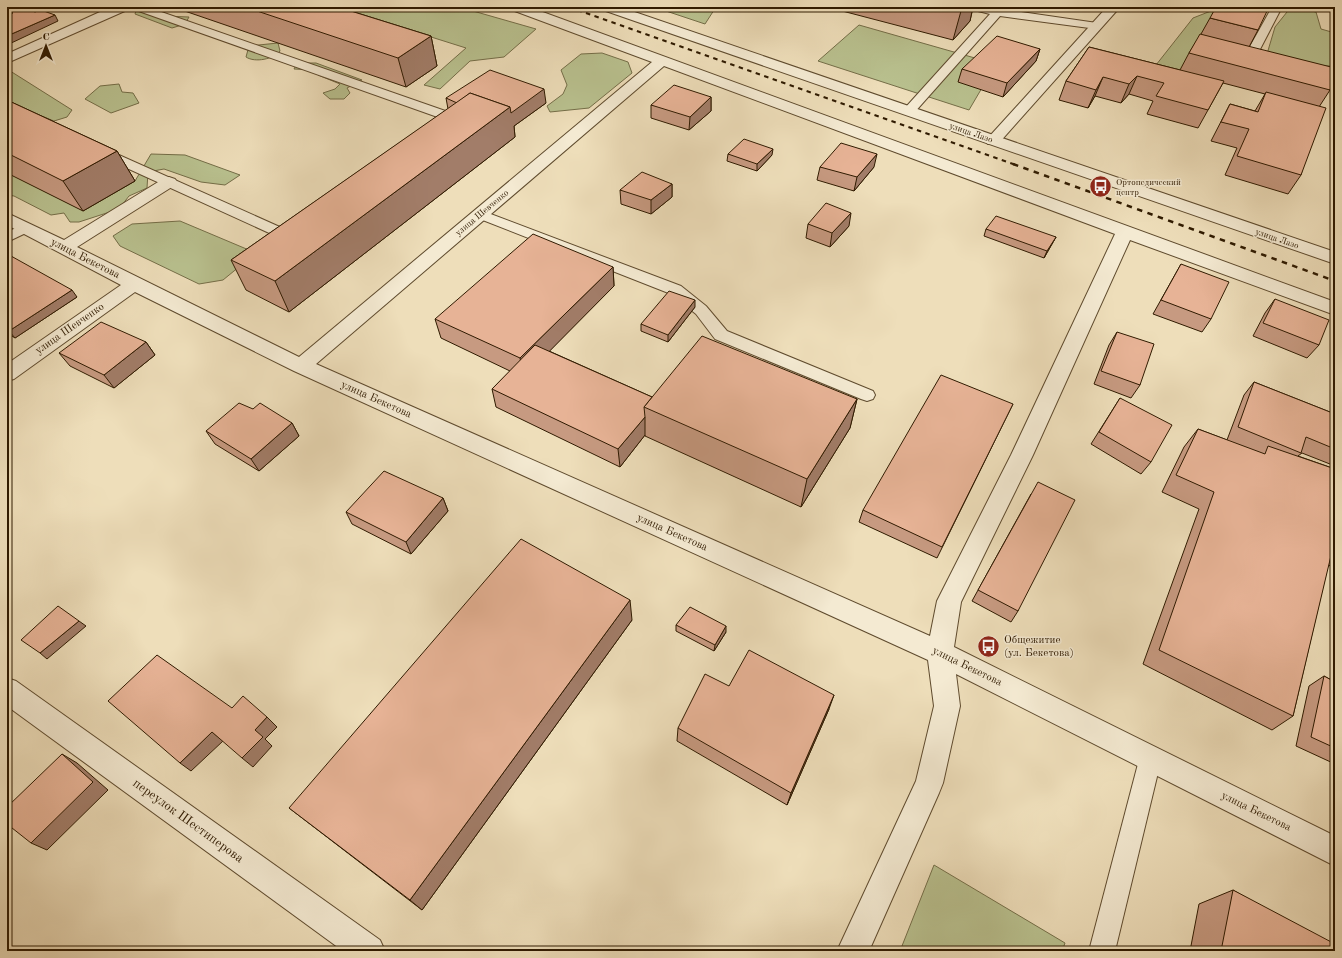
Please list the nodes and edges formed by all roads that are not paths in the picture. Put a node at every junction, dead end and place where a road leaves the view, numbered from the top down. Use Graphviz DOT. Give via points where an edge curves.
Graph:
graph roads {
  1 [pos="122,7"];
  2 [pos="137,7"];
  3 [pos="517,7"];
  4 [pos="608,7"];
  5 [pos="974,7"];
  6 [pos="1114,7"];
  7 [pos="1277,7"];
  8 [pos="997,13"];
  9 [pos="1097,26"];
  10 [pos="7,59"];
  11 [pos="663,60"];
  12 [pos="1270,65"];
  13 [pos="909,111"];
  14 [pos="437,126"];
  15 [pos="993,141"];
  16 [pos="91,147"];
  17 [pos="169,182"];
  18 [pos="480,214"];
  19 [pos="309,216"];
  20 [pos="13,228"];
  21 [pos="1125,231"];
  22 [pos="64,248"];
  23 [pos="1335,258"];
  24 [pos="134,284"];
  25 [pos="1335,309"];
  26 [pos="301,366"];
  27 [pos="7,374"];
  28 [pos="867,395"];
  29 [pos="940,653"];
  30 [pos="7,690"];
  31 [pos="1150,760"];
  32 [pos="1335,851"];
  33 [pos="369,951"];
  34 [pos="853,951"];
  35 [pos="1102,951"];
  1 -- 10 [label="street"];
  2 -- 14 [label="lane" via="450,117"];
  3 -- 11 [label="street"];
  4 -- 13 [label="street, улица Лазо"];
  5 -- 8 [label="lane"];
  6 -- 9 [label="street"];
  7 -- 12 [label="lane" via="1249,59"];
  8 -- 9 [label="lane"];
  8 -- 13 [label="lane"];
  9 -- 15 [label="street"];
  11 -- 18 [label="street, улица Шевченко"];
  11 -- 21 [label="street"];
  13 -- 15 [label="street, улица Лазо"];
  15 -- 23 [label="street, улица Лазо"];
  16 -- 17 [label="lane"];
  17 -- 19 [label="lane" via="283,234"];
  17 -- 22 [label="street"];
  18 -- 26 [label="street, улица Шевченко"];
  18 -- 28 [label="lane" via="676,290 701,310 721,335"];
  20 -- 22 [label="street, улица Бекетова"];
  21 -- 25 [label="street"];
  21 -- 29 [label="street" via="1022,455 949,600"];
  22 -- 24 [label="street, улица Бекетова"];
  24 -- 26 [label="street, улица Бекетова"];
  24 -- 27 [label="street, улица Шевченко"];
  26 -- 29 [label="street, улица Бекетова"];
  29 -- 31 [label="street, улица Бекетова"];
  29 -- 34 [label="street" via="946,706 929,783"];
  30 -- 33 [label="street, переулок Шестиперова"];
  31 -- 32 [label="street, улица Бекетова"];
  31 -- 35 [label="lane"];
}
